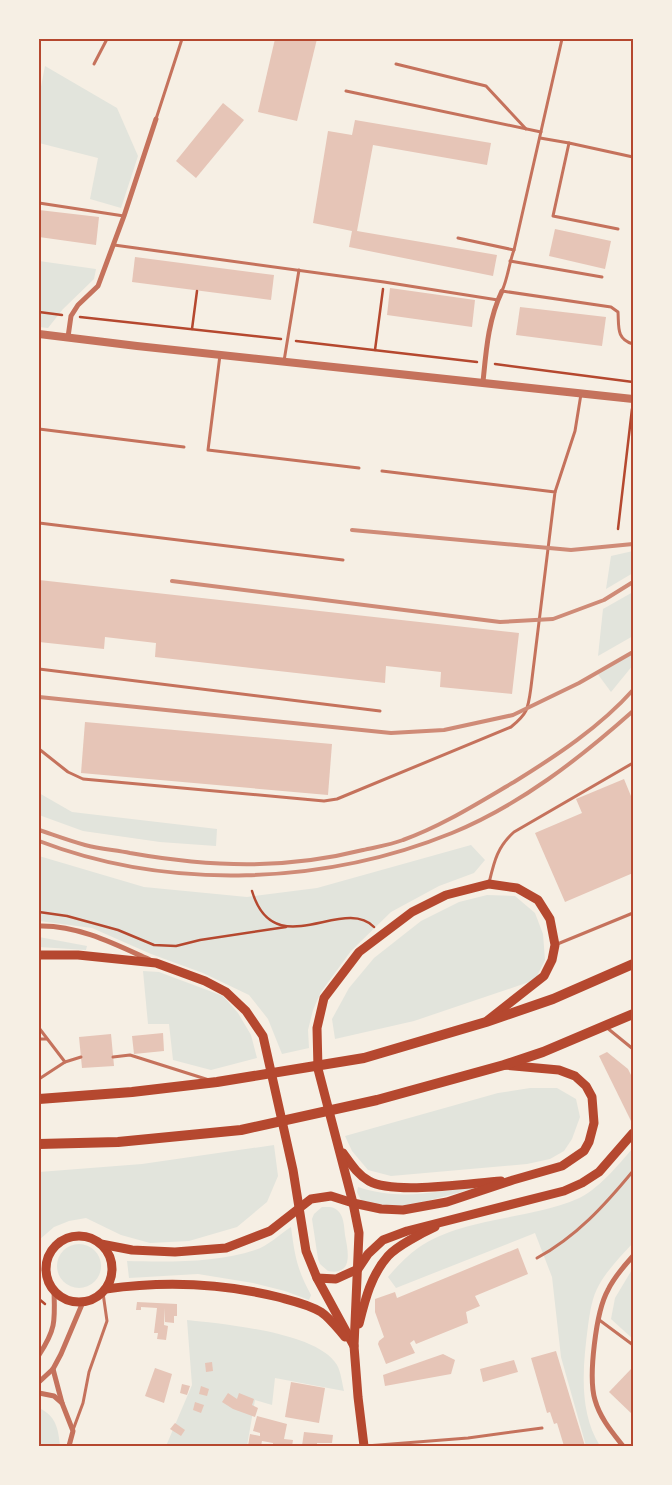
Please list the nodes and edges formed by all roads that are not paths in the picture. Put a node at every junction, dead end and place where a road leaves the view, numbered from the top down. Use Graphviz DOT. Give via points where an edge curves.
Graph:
graph roads {
  1 [pos="107,39"];
  2 [pos="182,39"];
  3 [pos="562,39"];
  4 [pos="94,64"];
  5 [pos="396,64"];
  6 [pos="346,91"];
  7 [pos="156,119"];
  8 [pos="526,129"];
  9 [pos="541,132"];
  10 [pos="540,138"];
  11 [pos="569,143"];
  12 [pos="633,157"];
  13 [pos="39,203"];
  14 [pos="124,216"];
  15 [pos="618,229"];
  16 [pos="458,238"];
  17 [pos="113,244"];
  18 [pos="514,250"];
  19 [pos="510,261"];
  20 [pos="299,270"];
  21 [pos="602,277"];
  22 [pos="502,292"];
  23 [pos="498,300"];
  24 [pos="39,334"];
  25 [pos="68,337"];
  26 [pos="633,344"];
  27 [pos="220,355"];
  28 [pos="284,362"];
  29 [pos="482,382"];
  30 [pos="581,393"];
  31 [pos="633,399"];
  32 [pos="39,429"];
  33 [pos="184,447"];
  34 [pos="359,468"];
  35 [pos="382,471"];
  36 [pos="555,492"];
  37 [pos="39,523"];
  38 [pos="343,560"];
  39 [pos="39,669"];
  40 [pos="380,711"];
  41 [pos="39,749"];
  42 [pos="633,763"];
  43 [pos="489,884"];
  44 [pos="633,913"];
  45 [pos="39,926"];
  46 [pos="555,945"];
  47 [pos="39,955"];
  48 [pos="156,963"];
  49 [pos="633,964"];
  50 [pos="633,1014"];
  51 [pos="486,1022"];
  52 [pos="606,1026"];
  53 [pos="39,1028"];
  54 [pos="39,1039"];
  55 [pos="47,1039"];
  56 [pos="633,1049"];
  57 [pos="81,1057"];
  58 [pos="113,1057"];
  59 [pos="64,1062"];
  60 [pos="504,1066"];
  61 [pos="39,1079"];
  62 [pos="217,1082"];
  63 [pos="39,1099"];
  64 [pos="633,1133"];
  65 [pos="39,1144"];
  66 [pos="339,1148"];
  67 [pos="633,1171"];
  68 [pos="513,1180"];
  69 [pos="353,1204"];
  70 [pos="300,1208"];
  71 [pos="454,1218"];
  72 [pos="101,1244"];
  73 [pos="633,1256"];
  74 [pos="537,1258"];
  75 [pos="43,1259"];
  76 [pos="358,1269"];
  77 [pos="318,1278"];
  78 [pos="43,1281"];
  79 [pos="54,1291"];
  80 [pos="104,1291"];
  81 [pos="83,1302"];
  82 [pos="598,1319"];
  83 [pos="49,1339"];
  84 [pos="633,1345"];
  85 [pos="354,1346"];
  86 [pos="39,1348"];
  87 [pos="39,1355"];
  88 [pos="53,1369"];
  89 [pos="39,1382"];
  90 [pos="39,1393"];
  91 [pos="62,1403"];
  92 [pos="542,1428"];
  93 [pos="73,1430"];
  94 [pos="69,1446"];
  95 [pos="364,1446"];
  96 [pos="623,1446"];
  1 -- 4 [label="lane"];
  2 -- 7 [label="lane"];
  3 -- 9 [label="lane"];
  5 -- 8 [label="lane" via="486,86"];
  6 -- 8 [label="lane"];
  7 -- 14 [label="street"];
  8 -- 9 [label="lane"];
  9 -- 10 [label="lane"];
  10 -- 11 [label="lane"];
  10 -- 18 [label="lane"];
  11 -- 12 [label="lane"];
  11 -- 15 [label="lane" via="553,216"];
  13 -- 14 [label="lane"];
  14 -- 17 [label="street"];
  16 -- 18 [label="lane"];
  17 -- 20 [label="lane"];
  17 -- 25 [label="street" via="98,286 71,316"];
  18 -- 19 [label="lane"];
  19 -- 21 [label="lane"];
  19 -- 22 [label="lane"];
  20 -- 23 [label="lane"];
  20 -- 28 [label="lane"];
  22 -- 23 [label="street"];
  22 -- 26 [label="lane" via="611,306 618,312 620,335 624,341"];
  23 -- 29 [label="street" via="486,342"];
  24 -- 25 [label="street"];
  25 -- 27 [label="street"];
  27 -- 28 [label="street"];
  27 -- 34 [label="lane" via="208,450"];
  28 -- 29 [label="street"];
  29 -- 30 [label="street"];
  30 -- 31 [label="street"];
  30 -- 36 [label="lane" via="576,431"];
  32 -- 33 [label="lane"];
  35 -- 36 [label="lane"];
  36 -- 41 [label="lane" via="529,702 524,716 511,727 337,799 324,800 83,778 68,772"];
  37 -- 38 [label="lane"];
  39 -- 40 [label="lane"];
  42 -- 43 [label="lane" via="514,832 503,842"];
  43 -- 46 [label="main road" via="517,888 538,900 550,919"];
  43 -- 66 [label="main road" via="446,895 412,912 359,952 324,998 317,1028 318,1069"];
  44 -- 46 [label="lane"];
  45 -- 48 [label="street" via="104,939"];
  46 -- 51 [label="main road" via="544,976"];
  47 -- 48 [label="main road" via="78,955"];
  48 -- 70 [label="main road" via="205,980 226,992 246,1011 263,1036"];
  49 -- 51 [label="highway" via="553,999"];
  50 -- 52 [label="highway"];
  51 -- 62 [label="highway" via="364,1058"];
  52 -- 56 [label="lane"];
  52 -- 60 [label="highway"];
  53 -- 55 [label="lane"];
  54 -- 55 [label="lane"];
  55 -- 59 [label="lane"];
  57 -- 59 [label="lane"];
  58 -- 62 [label="lane" via="130,1055"];
  59 -- 61 [label="lane"];
  60 -- 65 [label="highway" via="377,1100 241,1130 118,1142"];
  60 -- 68 [label="main road" via="559,1070 575,1076 592,1097 594,1123 584,1152 562,1166"];
  62 -- 63 [label="highway"];
  64 -- 71 [label="main road" via="599,1172 582,1183 564,1191"];
  66 -- 68 [label="main road" via="357,1172 384,1186 410,1188"];
  66 -- 69 [label="main road"];
  67 -- 74 [label="lane" via="574,1234"];
  68 -- 69 [label="main road" via="448,1202 403,1210"];
  69 -- 70 [label="main road" via="331,1196 311,1199"];
  69 -- 76 [label="main road" via="359,1233"];
  70 -- 72 [label="main road" via="270,1231 226,1248 175,1252 132,1250"];
  70 -- 77 [label="main road" via="306,1251"];
  71 -- 76 [label="main road" via="383,1240"];
  71 -- 85 [label="main road" via="389,1255 366,1295"];
  72 -- 75 [label="main road" via="92,1238 70,1237"];
  72 -- 80 [label="main road" via="112,1263 112,1274"];
  73 -- 82 [label="street" via="607,1291"];
  75 -- 78 [label="main road" via="46,1270"];
  76 -- 77 [label="main road" via="336,1280"];
  76 -- 85 [label="main road"];
  77 -- 85 [label="main road"];
  78 -- 79 [label="main road"];
  79 -- 81 [label="main road" via="72,1302"];
  79 -- 83 [label="street" via="55,1320"];
  80 -- 81 [label="main road"];
  80 -- 85 [label="main road" via="136,1285 197,1284 256,1292 306,1304 322,1313"];
  80 -- 93 [label="lane" via="107,1321"];
  81 -- 88 [label="street"];
  82 -- 84 [label="lane"];
  82 -- 96 [label="street" via="592,1377 594,1398 600,1415"];
  83 -- 86 [label="street"];
  83 -- 87 [label="street"];
  85 -- 95 [label="main road"];
  88 -- 89 [label="street"];
  88 -- 91 [label="street"];
  90 -- 91 [label="street" via="54,1396"];
  91 -- 93 [label="street"];
  92 -- 95 [label="lane" via="468,1438"];
  93 -- 94 [label="street"];
}
